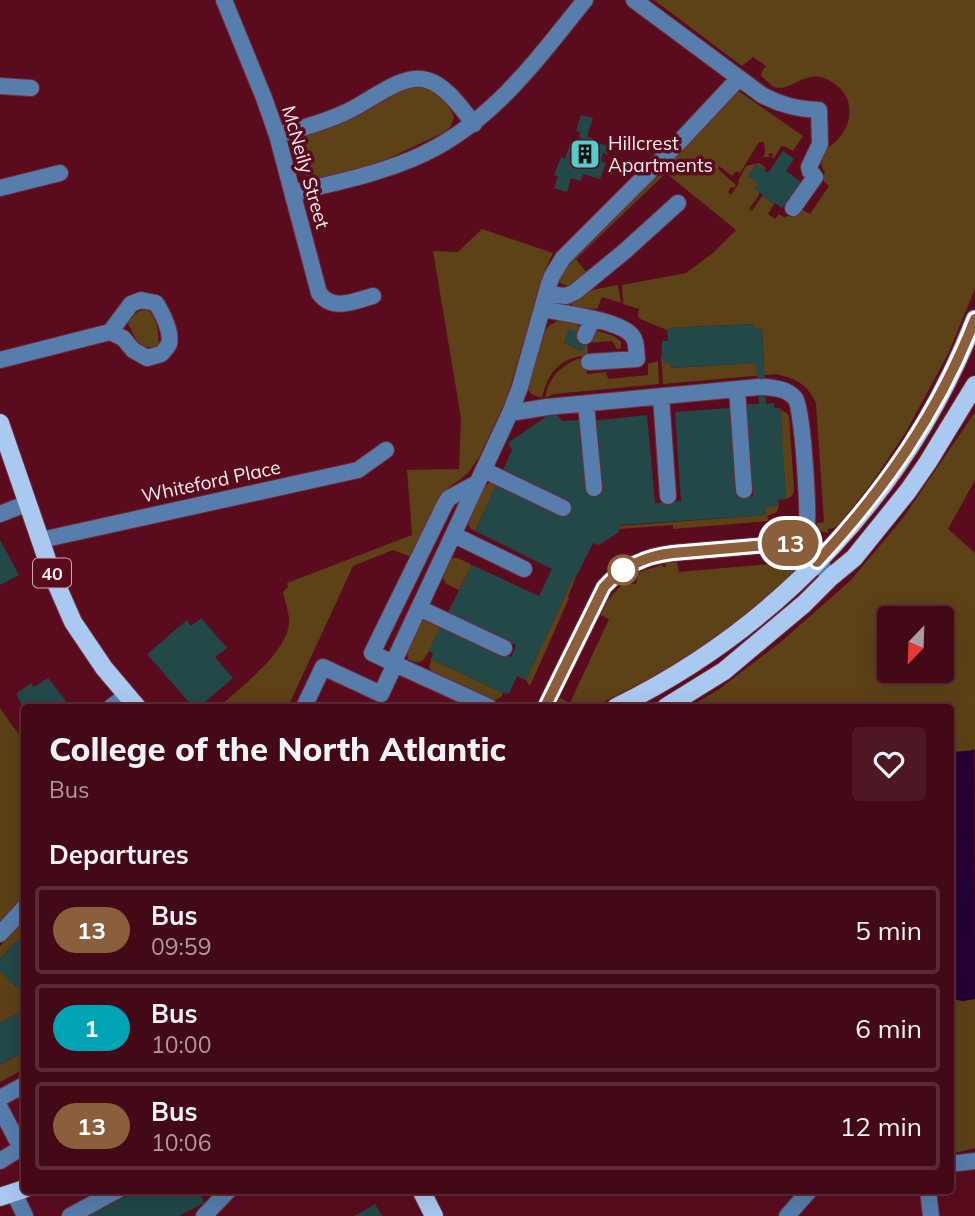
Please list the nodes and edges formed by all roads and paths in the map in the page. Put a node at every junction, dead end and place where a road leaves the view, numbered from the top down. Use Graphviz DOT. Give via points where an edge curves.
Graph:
graph roads {
  1 [pos="224,0"];
  2 [pos="584,0"];
  3 [pos="634,0"];
  4 [pos="738,79"];
  5 [pos="0,86"];
  6 [pos="31,88"];
  7 [pos="474,124"];
  8 [pos="277,135"];
  9 [pos="60,173"];
  10 [pos="0,188"];
  11 [pos="293,193"];
  12 [pos="678,203"];
  13 [pos="793,208"];
  14 [pos="373,296"];
  15 [pos="544,302"];
  16 [pos="592,318"];
  17 [pos="975,319"];
  18 [pos="110,332"];
  19 [pos="585,336"];
  20 [pos="0,360"];
  21 [pos="589,362"];
  22 [pos="975,386"];
  23 [pos="737,389"];
  24 [pos="661,396"];
  25 [pos="586,404"];
  26 [pos="510,413"];
  27 [pos="0,423"];
  28 [pos="386,450"];
  29 [pos="480,477"];
  30 [pos="594,488"];
  31 [pos="744,490"];
  32 [pos="668,496"];
  33 [pos="28,503"];
  34 [pos="563,508"];
  35 [pos="0,514"];
  36 [pos="454,535"];
  37 [pos="41,540"];
  38 [pos="804,541"];
  39 [pos="817,562"];
  40 [pos="524,569"];
  41 [pos="831,577"];
  42 [pos="419,608"];
  43 [pos="504,648"];
  44 [pos="395,664"];
  45 [pos="132,701"];
  46 [pos="305,704"];
  47 [pos="482,704"];
  48 [pos="546,704"];
  49 [pos="622,704"];
  50 [pos="671,704"];
  51 [pos="21,911"];
  52 [pos="0,934"];
  53 [pos="21,1087"];
  54 [pos="0,1098"];
  55 [pos="0,1108"];
  56 [pos="21,1144"];
  57 [pos="21,1148"];
  58 [pos="0,1161"];
  59 [pos="975,1161"];
  60 [pos="954,1164"];
  61 [pos="13,1193"];
  62 [pos="111,1194"];
  63 [pos="225,1194"];
  64 [pos="423,1194"];
  65 [pos="806,1194"];
  66 [pos="928,1194"];
  67 [pos="25,1216"];
  68 [pos="70,1216"];
  69 [pos="204,1216"];
  70 [pos="434,1216"];
  71 [pos="787,1216"];
  72 [pos="930,1216"];
  1 -- 8 [label="street, McNeily Street"];
  2 -- 7 [label="street" via="521,78"];
  3 -- 4 [label="street"];
  4 -- 13 [label="street" via="781,105 819,110 820,144 809,167 815,177"];
  4 -- 15 [label="street" via="563,258"];
  5 -- 6 [label="street"];
  7 -- 8 [label="street" via="443,89 418,78 400,82 341,115"];
  7 -- 11 [label="street" via="412,159"];
  8 -- 11 [label="street, McNeily Street"];
  9 -- 10 [label="street"];
  11 -- 14 [label="street, McNeily Street" via="318,293 337,304"];
  12 -- 15 [label="street" via="575,292"];
  15 -- 16 [label="street"];
  15 -- 26 [label="street"];
  16 -- 19 [label="street"];
  16 -- 21 [label="street" via="635,338 636,359"];
  17 -- 39 [label="main road" via="934,406 898,464"];
  18 -- 20 [label="street"];
  22 -- 41 [label="main road" via="892,512 854,558"];
  23 -- 24 [label="street"];
  23 -- 31 [label="street"];
  23 -- 38 [label="street" via="783,390 795,398 807,513"];
  24 -- 25 [label="street"];
  24 -- 32 [label="street"];
  25 -- 26 [label="street"];
  25 -- 30 [label="street"];
  26 -- 29 [label="street"];
  27 -- 33 [label="main road, 40"];
  28 -- 37 [label="street, Whiteford Place" via="358,470"];
  29 -- 34 [label="street"];
  29 -- 36 [label="street"];
  29 -- 44 [label="street" via="445,504 372,653"];
  33 -- 35 [label="street"];
  33 -- 37 [label="main road, 40"];
  36 -- 40 [label="street"];
  36 -- 42 [label="street"];
  37 -- 45 [label="main road, 40" via="73,622"];
  38 -- 39 [label="street"];
  38 -- 48 [label="street" via="655,555 628,567 609,581 598,597"];
  39 -- 41 [label="street"];
  39 -- 49 [label="main road" via="795,586 704,657"];
  41 -- 50 [label="main road" via="723,671"];
  42 -- 43 [label="street"];
  42 -- 44 [label="street"];
  44 -- 46 [label="street" via="381,694 323,667"];
  44 -- 47 [label="street"];
  51 -- 52 [label="street"];
  53 -- 54 [label="street"];
  55 -- 56 [label="street"];
  57 -- 58 [label="street"];
  59 -- 60 [label="street"];
  61 -- 67 [label="street"];
  62 -- 68 [label="street"];
  63 -- 69 [label="street"];
  64 -- 70 [label="main road"];
  65 -- 71 [label="street"];
  66 -- 72 [label="street"];
}
